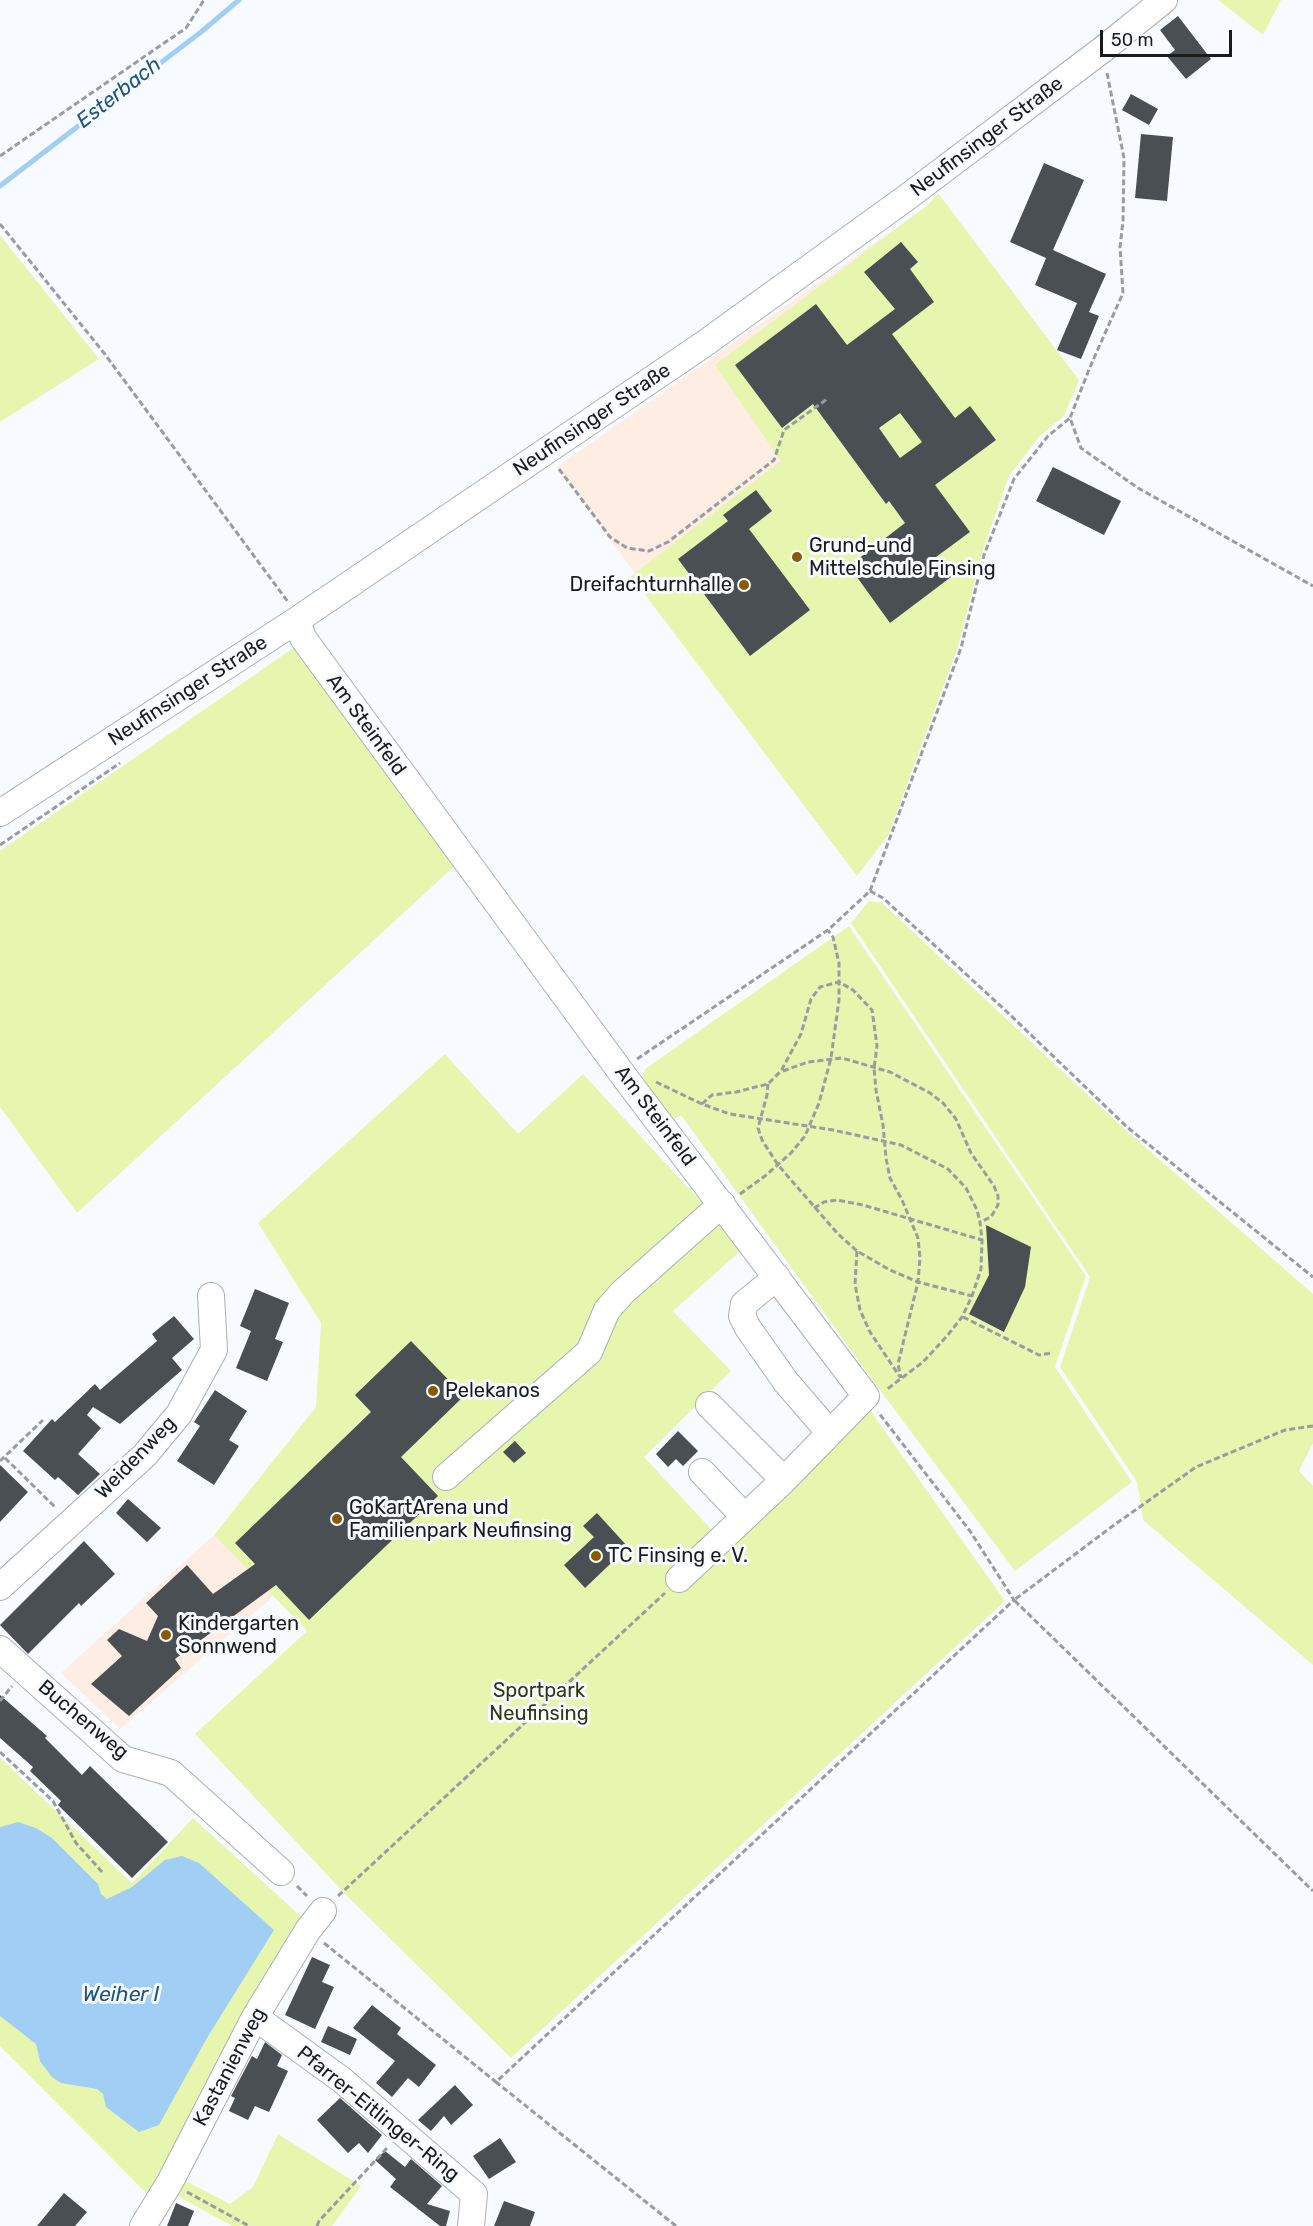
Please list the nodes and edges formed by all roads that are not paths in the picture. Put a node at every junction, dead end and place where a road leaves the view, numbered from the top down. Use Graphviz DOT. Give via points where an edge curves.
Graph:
graph roads {
  1 [pos="1164,0"];
  2 [pos="297,620"];
  3 [pos="0,813"];
  4 [pos="722,1204"];
  5 [pos="777,1277"];
  6 [pos="211,1296"];
  7 [pos="709,1404"];
  8 [pos="830,1433"];
  9 [pos="702,1472"];
  10 [pos="446,1477"];
  11 [pos="784,1480"];
  12 [pos="745,1517"];
  13 [pos="679,1579"];
  14 [pos="0,1587"];
  15 [pos="0,1649"];
  16 [pos="281,1872"];
  17 [pos="316,1921"];
  18 [pos="255,2017"];
  19 [pos="143,2226"];
  20 [pos="471,2226"];
  1 -- 2 [label="street, Neufinsinger Straße" via="906,198 704,344"];
  2 -- 3 [label="street, Neufinsinger Straße"];
  2 -- 4 [label="street, Am Steinfeld" via="303,638"];
  4 -- 5 [label="street, Am Steinfeld"];
  4 -- 10 [label="street" via="623,1292 608,1310 589,1352"];
  5 -- 8 [label="street, Am Steinfeld" via="866,1396"];
  5 -- 8 [label="street" via="744,1304 742,1316 786,1382"];
  6 -- 14 [label="street, Weidenweg" via="214,1350 178,1414 145,1455"];
  7 -- 11 [label="street"];
  8 -- 11 [label="street"];
  9 -- 12 [label="street"];
  11 -- 12 [label="street"];
  12 -- 13 [label="street"];
  15 -- 16 [label="street, Buchenweg" via="123,1759 171,1773"];
  17 -- 18 [label="street, Kastanienweg"];
  18 -- 19 [label="street, Kastanienweg" via="170,2182"];
  18 -- 20 [label="street, Pfarrer-Eitlinger-Ring" via="342,2080 474,2194"];
}
